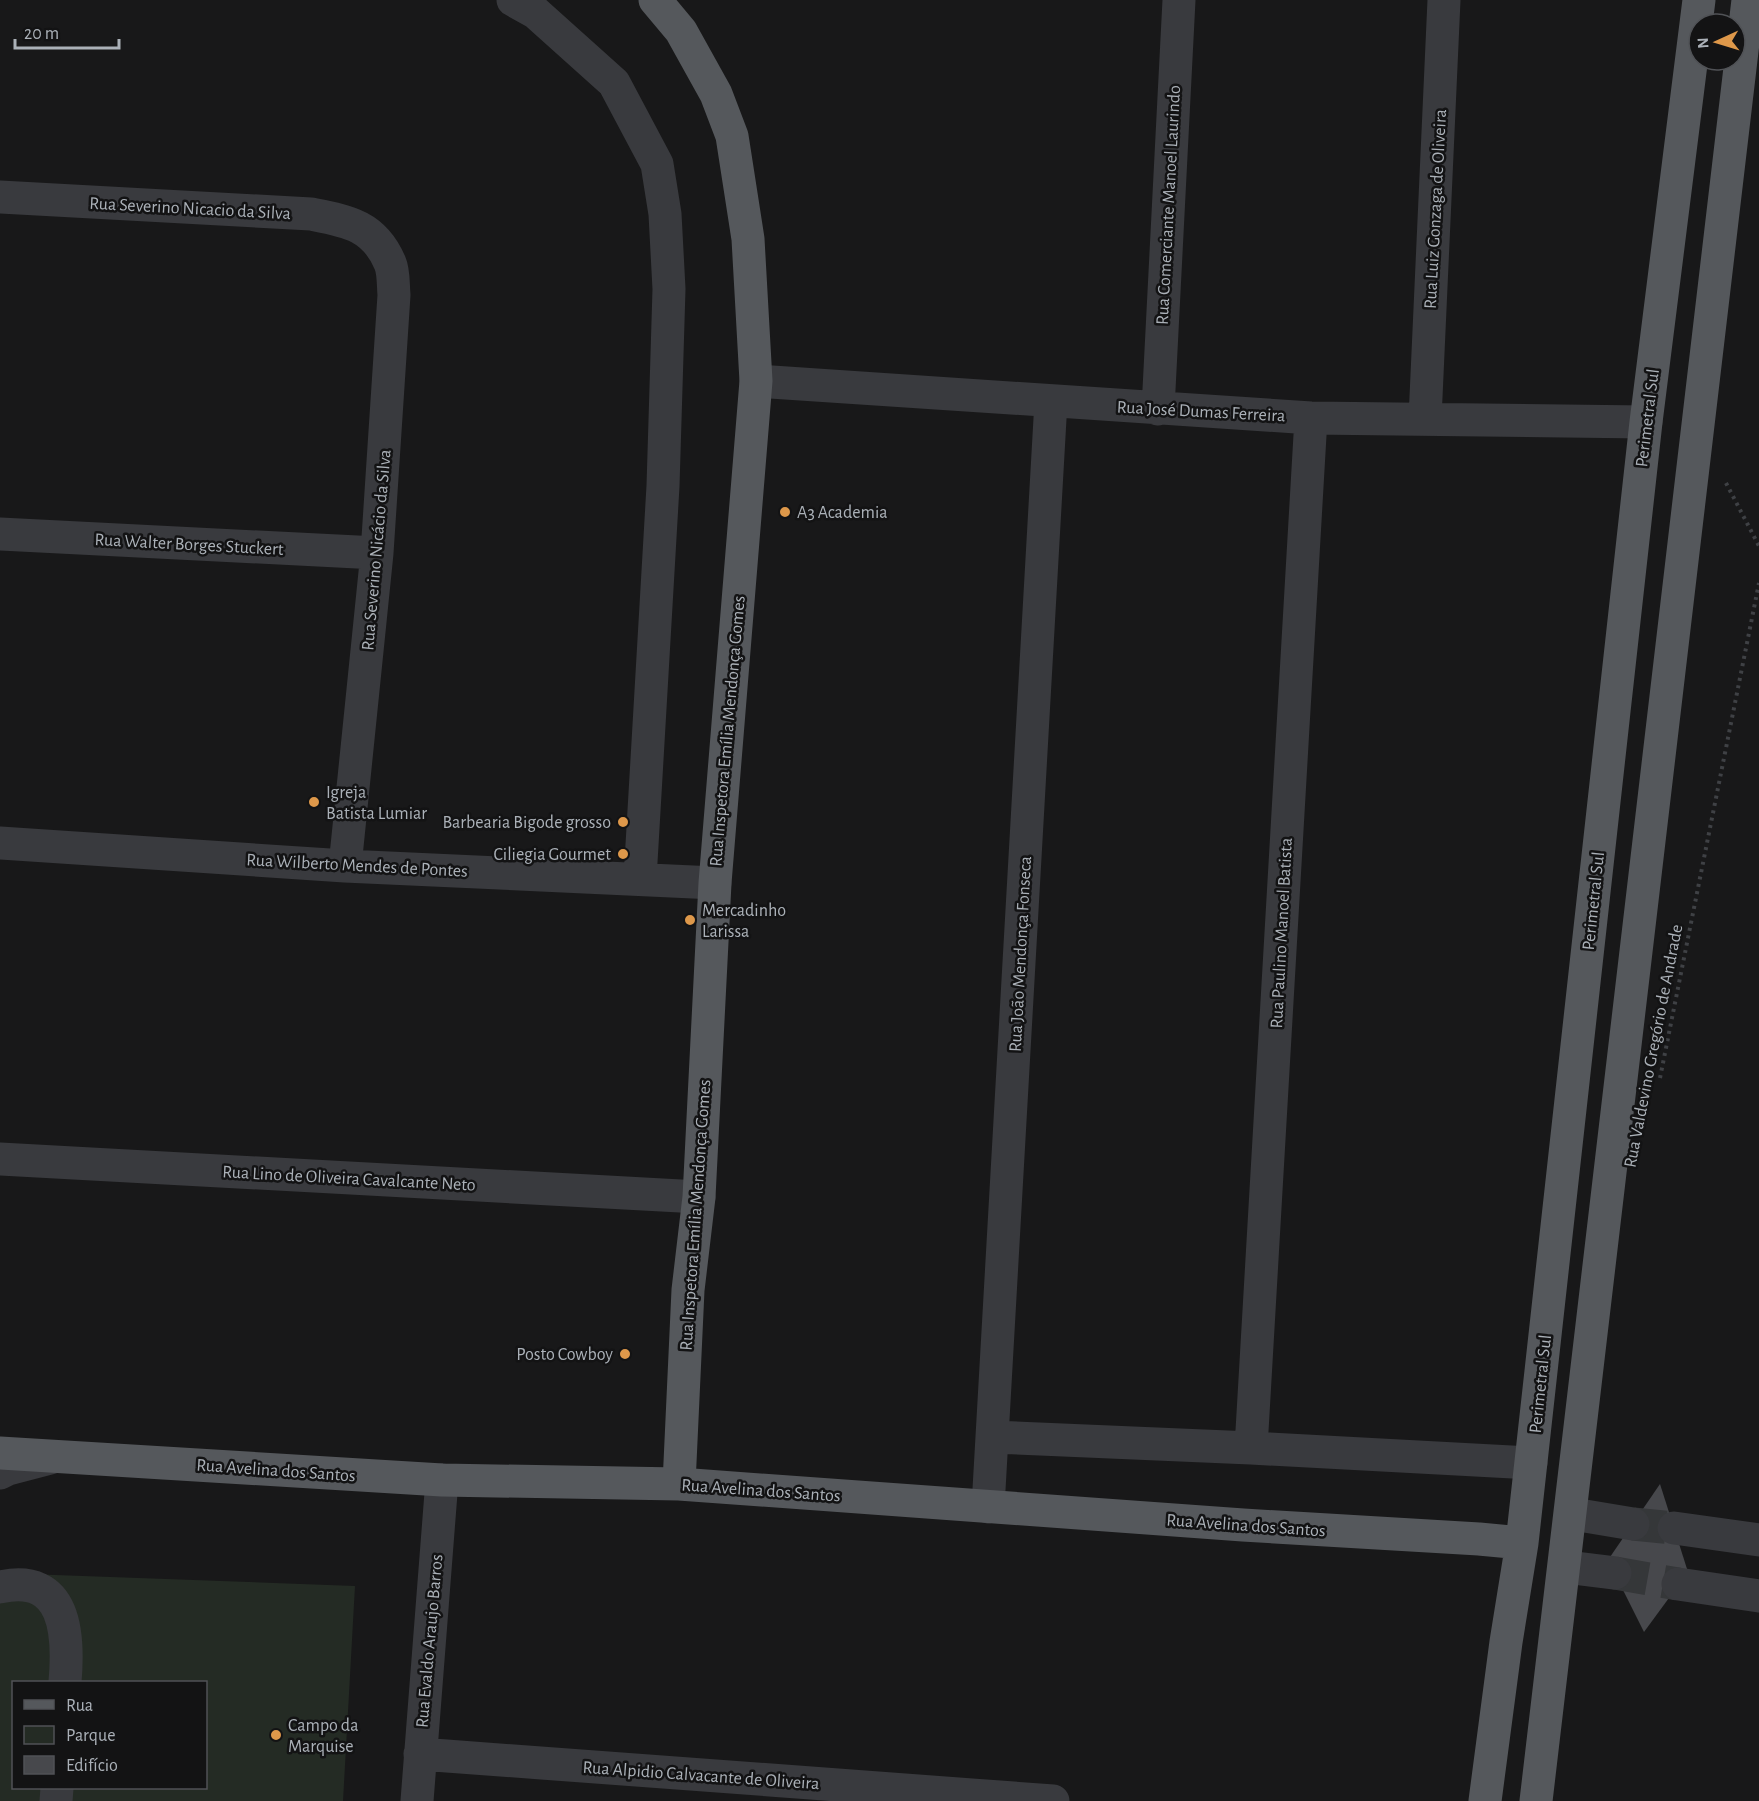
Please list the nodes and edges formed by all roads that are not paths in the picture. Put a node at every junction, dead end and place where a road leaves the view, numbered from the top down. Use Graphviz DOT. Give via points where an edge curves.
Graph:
graph roads {
  1 [pos="513,0"];
  2 [pos="655,0"];
  3 [pos="1179,0"];
  4 [pos="1444,0"];
  5 [pos="1699,0"];
  6 [pos="1748,0"];
  7 [pos="0,197"];
  8 [pos="375,237"];
  9 [pos="756,381"];
  10 [pos="1051,401"];
  11 [pos="1158,409"];
  12 [pos="1311,418"];
  13 [pos="1425,419"];
  14 [pos="1646,422"];
  15 [pos="0,534"];
  16 [pos="377,553"];
  17 [pos="0,843"];
  18 [pos="345,866"];
  19 [pos="640,879"];
  20 [pos="715,883"];
  21 [pos="0,1160"];
  22 [pos="699,1197"];
  23 [pos="992,1437"];
  24 [pos="1251,1448"];
  25 [pos="0,1453"];
  26 [pos="56,1457"];
  27 [pos="1531,1463"];
  28 [pos="0,1473"];
  29 [pos="442,1480"];
  30 [pos="679,1484"];
  31 [pos="988,1507"];
  32 [pos="1573,1514"];
  33 [pos="1633,1524"];
  34 [pos="1674,1528"];
  35 [pos="1759,1540"];
  36 [pos="1522,1543"];
  37 [pos="1566,1567"];
  38 [pos="1615,1573"];
  39 [pos="1678,1584"];
  40 [pos="0,1587"];
  41 [pos="1759,1596"];
  42 [pos="65,1681"];
  43 [pos="420,1754"];
  44 [pos="417,1801"];
  45 [pos="1053,1801"];
  46 [pos="1485,1801"];
  47 [pos="1536,1801"];
  1 -- 19 [label="street" via="536,14 614,83 657,164 665,214 669,289 663,486"];
  2 -- 9 [label="main road, Rua Inspetora Emília Mendonça Gomes" via="681,31 716,94 732,136 748,239"];
  3 -- 11 [label="street, Rua Comerciante Manoel Laurindo"];
  4 -- 13 [label="street, Rua Luiz Gonzaga de Oliveira"];
  5 -- 14 [label="main road, Perimetral Sul"];
  6 -- 32 [label="main road"];
  7 -- 8 [label="street, Rua Severino Nicacio da Silva" via="311,214 348,221"];
  8 -- 16 [label="street, Rua Severino Nicácio da Silva" via="391,264 394,295"];
  9 -- 10 [label="street, Rua José Dumas Ferreira"];
  9 -- 20 [label="main road, Rua Inspetora Emília Mendonça Gomes"];
  10 -- 11 [label="street, Rua José Dumas Ferreira"];
  10 -- 23 [label="street, Rua João Mendonça Fonseca"];
  11 -- 12 [label="street, Rua José Dumas Ferreira"];
  12 -- 13 [label="street, Rua José Dumas Ferreira"];
  12 -- 24 [label="street, Rua Paulino Manoel Batista"];
  13 -- 14 [label="street, Rua José Dumas Ferreira"];
  14 -- 27 [label="main road, Perimetral Sul"];
  15 -- 16 [label="street, Rua Walter Borges Stuckert"];
  16 -- 18 [label="street, Rua Severino Nicácio da Silva"];
  17 -- 18 [label="street, Rua Wilberto Mendes de Pontes"];
  18 -- 19 [label="street, Rua Wilberto Mendes de Pontes"];
  19 -- 20 [label="street, Rua Wilberto Mendes de Pontes"];
  20 -- 22 [label="main road, Rua Inspetora Emília Mendonça Gomes"];
  21 -- 22 [label="street, Rua Lino de Oliveira Cavalcante Neto"];
  22 -- 30 [label="main road, Rua Inspetora Emília Mendonça Gomes" via="688,1290"];
  23 -- 24 [label="street"];
  23 -- 31 [label="street, Rua João Mendonça Fonseca"];
  24 -- 27 [label="street"];
  25 -- 26 [label="main road, Rua Avelina dos Santos"];
  26 -- 28 [label="street"];
  26 -- 29 [label="main road, Rua Avelina dos Santos"];
  27 -- 36 [label="main road, Perimetral Sul"];
  29 -- 30 [label="main road, Rua Avelina dos Santos"];
  29 -- 43 [label="street, Rua Evaldo Araujo Barros"];
  30 -- 31 [label="main road, Rua Avelina dos Santos"];
  31 -- 36 [label="main road, Rua Avelina dos Santos"];
  32 -- 33 [label="street"];
  32 -- 37 [label="main road"];
  34 -- 35 [label="street"];
  36 -- 46 [label="main road, Perimetral Sul"];
  37 -- 38 [label="street"];
  37 -- 47 [label="main road"];
  39 -- 41 [label="street"];
  40 -- 42 [label="street" via="31,1586 48,1595 60,1610 68,1651"];
  43 -- 44 [label="street, Rua Evaldo Araujo Barros"];
  43 -- 45 [label="street, Rua Alpidio Calvacante de Oliveira"];
}
